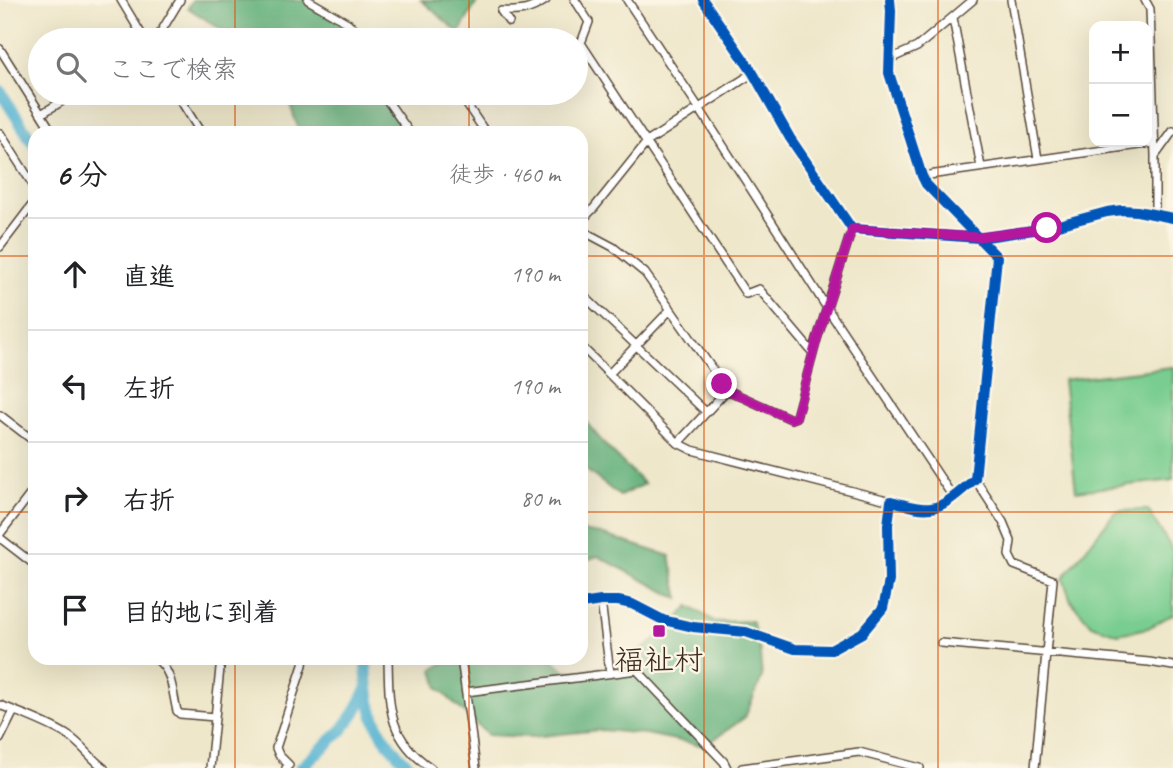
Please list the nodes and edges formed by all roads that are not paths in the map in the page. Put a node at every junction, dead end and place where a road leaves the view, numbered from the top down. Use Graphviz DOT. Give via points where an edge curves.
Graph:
graph roads {
  1 [pos="121,0"];
  2 [pos="180,0"];
  3 [pos="308,0"];
  4 [pos="546,0"];
  5 [pos="575,0"];
  6 [pos="627,0"];
  7 [pos="703,0"];
  8 [pos="890,0"];
  9 [pos="973,0"];
  10 [pos="1011,0"];
  11 [pos="1145,0"];
  12 [pos="953,18"];
  13 [pos="509,22"];
  14 [pos="138,28"];
  15 [pos="163,28"];
  16 [pos="353,28"];
  17 [pos="587,28"];
  18 [pos="0,49"];
  19 [pos="588,54"];
  20 [pos="890,58"];
  21 [pos="753,73"];
  22 [pos="28,93"];
  23 [pos="35,105"];
  24 [pos="56,105"];
  25 [pos="184,105"];
  26 [pos="390,105"];
  27 [pos="467,105"];
  28 [pos="699,108"];
  29 [pos="41,114"];
  30 [pos="49,126"];
  31 [pos="197,126"];
  32 [pos="405,126"];
  33 [pos="481,126"];
  34 [pos="1173,131"];
  35 [pos="0,133"];
  36 [pos="647,142"];
  37 [pos="1153,143"];
  38 [pos="1155,156"];
  39 [pos="1038,159"];
  40 [pos="981,167"];
  41 [pos="922,176"];
  42 [pos="28,177"];
  43 [pos="28,210"];
  44 [pos="588,214"];
  45 [pos="1155,214"];
  46 [pos="1173,218"];
  47 [pos="852,229"];
  48 [pos="588,234"];
  49 [pos="979,237"];
  50 [pos="0,247"];
  51 [pos="588,300"];
  52 [pos="827,308"];
  53 [pos="671,309"];
  54 [pos="635,346"];
  55 [pos="588,352"];
  56 [pos="813,353"];
  57 [pos="610,373"];
  58 [pos="727,390"];
  59 [pos="706,412"];
  60 [pos="0,415"];
  61 [pos="28,437"];
  62 [pos="678,443"];
  63 [pos="975,479"];
  64 [pos="953,497"];
  65 [pos="28,498"];
  66 [pos="891,500"];
  67 [pos="0,536"];
  68 [pos="28,559"];
  69 [pos="601,601"];
  70 [pos="588,603"];
  71 [pos="941,643"];
  72 [pos="1046,653"];
  73 [pos="164,665"];
  74 [pos="220,665"];
  75 [pos="302,665"];
  76 [pos="388,665"];
  77 [pos="462,665"];
  78 [pos="1173,666"];
  79 [pos="611,673"];
  80 [pos="466,692"];
  81 [pos="0,705"];
  82 [pos="14,711"];
  83 [pos="215,718"];
  84 [pos="0,739"];
  85 [pos="94,765"];
  86 [pos="104,768"];
  87 [pos="210,768"];
  88 [pos="286,768"];
  89 [pos="431,768"];
  90 [pos="476,768"];
  91 [pos="727,768"];
  92 [pos="742,768"];
  93 [pos="920,768"];
  94 [pos="1035,768"];
  1 -- 14 [label="street"];
  2 -- 15 [label="street"];
  3 -- 16 [label="street"];
  4 -- 13 [label="street" via="533,9 501,11"];
  5 -- 17 [label="street" via="589,22"];
  6 -- 28 [label="street"];
  7 -- 21 [label="street"];
  8 -- 20 [label="street"];
  9 -- 12 [label="street"];
  10 -- 39 [label="street"];
  11 -- 37 [label="street" via="1150,9"];
  12 -- 20 [label="street" via="917,47"];
  12 -- 40 [label="street"];
  18 -- 22 [label="street"];
  19 -- 36 [label="street"];
  20 -- 41 [label="street" via="889,73"];
  21 -- 28 [label="street"];
  21 -- 47 [label="street" via="790,138"];
  23 -- 29 [label="street"];
  24 -- 29 [label="street"];
  25 -- 31 [label="street"];
  26 -- 32 [label="street"];
  27 -- 33 [label="street"];
  28 -- 36 [label="street"];
  28 -- 52 [label="street"];
  29 -- 30 [label="street"];
  34 -- 38 [label="street"];
  35 -- 42 [label="street"];
  36 -- 44 [label="street"];
  36 -- 56 [label="street" via="746,294 759,289"];
  37 -- 38 [label="street"];
  37 -- 39 [label="street"];
  38 -- 45 [label="street"];
  39 -- 40 [label="street"];
  40 -- 41 [label="street"];
  41 -- 49 [label="street"];
  43 -- 50 [label="street"];
  45 -- 46 [label="street"];
  45 -- 49 [label="street" via="1122,210 1047,228"];
  47 -- 49 [label="street"];
  47 -- 52 [label="street"];
  48 -- 53 [label="street" via="645,273"];
  49 -- 63 [label="street" via="997,257"];
  51 -- 54 [label="street"];
  52 -- 56 [label="street"];
  52 -- 64 [label="street"];
  53 -- 54 [label="street"];
  53 -- 58 [label="street"];
  54 -- 57 [label="street"];
  54 -- 59 [label="street"];
  55 -- 57 [label="street"];
  56 -- 58 [label="street" via="796,417 791,419"];
  57 -- 62 [label="street"];
  58 -- 59 [label="street"];
  59 -- 62 [label="street"];
  60 -- 61 [label="street"];
  62 -- 66 [label="street"];
  63 -- 64 [label="street"];
  63 -- 72 [label="street" via="1003,522 1014,565 1053,580"];
  64 -- 66 [label="street" via="935,508 922,509"];
  65 -- 67 [label="street"];
  66 -- 69 [label="street" via="889,581 883,608 862,632 831,650 794,649 746,632 693,627 663,620 632,604"];
  67 -- 68 [label="street"];
  69 -- 70 [label="street"];
  69 -- 79 [label="street"];
  71 -- 72 [label="street"];
  72 -- 78 [label="street"];
  72 -- 94 [label="street"];
  73 -- 83 [label="street" via="177,711"];
  74 -- 83 [label="street"];
  75 -- 88 [label="street" via="276,748 289,765"];
  76 -- 89 [label="street" via="392,719 402,740"];
  77 -- 80 [label="street"];
  79 -- 80 [label="street"];
  79 -- 91 [label="street" via="637,670"];
  80 -- 90 [label="street"];
  81 -- 82 [label="street"];
  82 -- 84 [label="street"];
  82 -- 85 [label="street" via="79,743"];
  83 -- 87 [label="street"];
  85 -- 86 [label="street"];
  92 -- 93 [label="street" via="859,752"];
}
